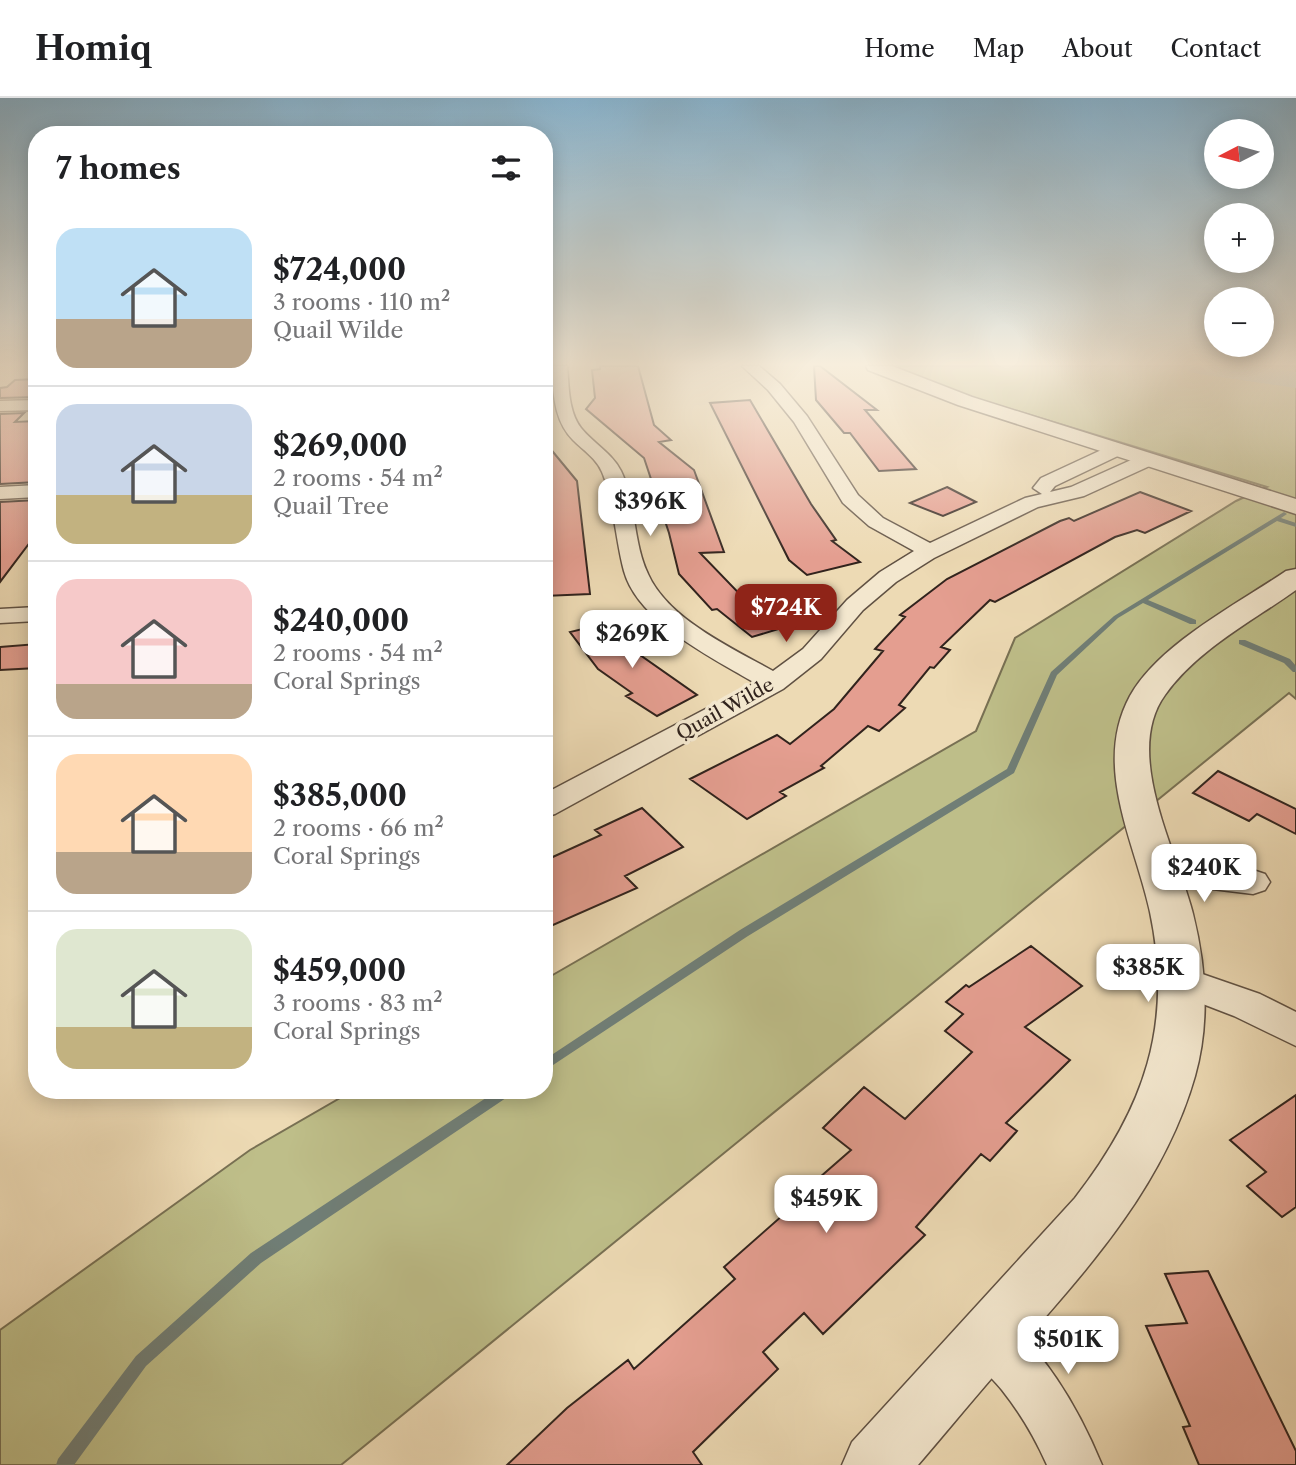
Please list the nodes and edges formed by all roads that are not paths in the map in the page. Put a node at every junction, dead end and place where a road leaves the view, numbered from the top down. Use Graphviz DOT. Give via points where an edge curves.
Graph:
graph roads {
  1 [pos="575,430"];
  2 [pos="807,430"];
  3 [pos="1054,430"];
  4 [pos="1116,450"];
  5 [pos="1147,460"];
  6 [pos="28,491"];
  7 [pos="0,492"];
  8 [pos="1032,502"];
  9 [pos="1296,507"];
  10 [pos="930,551"];
  11 [pos="1296,577"];
  12 [pos="28,614"];
  13 [pos="0,615"];
  14 [pos="774,684"];
  15 [pos="553,802"];
  16 [pos="1159,873"];
  17 [pos="1254,882"];
  18 [pos="1182,981"];
  19 [pos="1296,1030"];
  20 [pos="987,1338"];
  21 [pos="875,1465"];
  22 [pos="1075,1465"];
  1 -- 14 [label="street" via="612,472 643,589 689,632"];
  2 -- 10 [label="street" via="856,505 893,533"];
  3 -- 4 [label="street"];
  4 -- 5 [label="street"];
  4 -- 8 [label="street, Quail Wilde" via="1048,482"];
  5 -- 8 [label="street, Quail Wilde" via="1077,492"];
  5 -- 9 [label="street"];
  6 -- 7 [label="street"];
  8 -- 10 [label="street, Quail Wilde"];
  10 -- 14 [label="street, Quail Wilde" via="855,605 811,654"];
  11 -- 16 [label="street" via="1168,670 1141,707 1131,763 1135,795"];
  12 -- 13 [label="street"];
  14 -- 15 [label="street, Quail Wilde"];
  16 -- 17 [label="street"];
  16 -- 18 [label="street" via="1171,912"];
  18 -- 19 [label="street" via="1247,1005"];
  18 -- 20 [label="street" via="1181,1022 1171,1074 1141,1149 1083,1234"];
  20 -- 21 [label="street"];
  20 -- 22 [label="street" via="1048,1409"];
}
